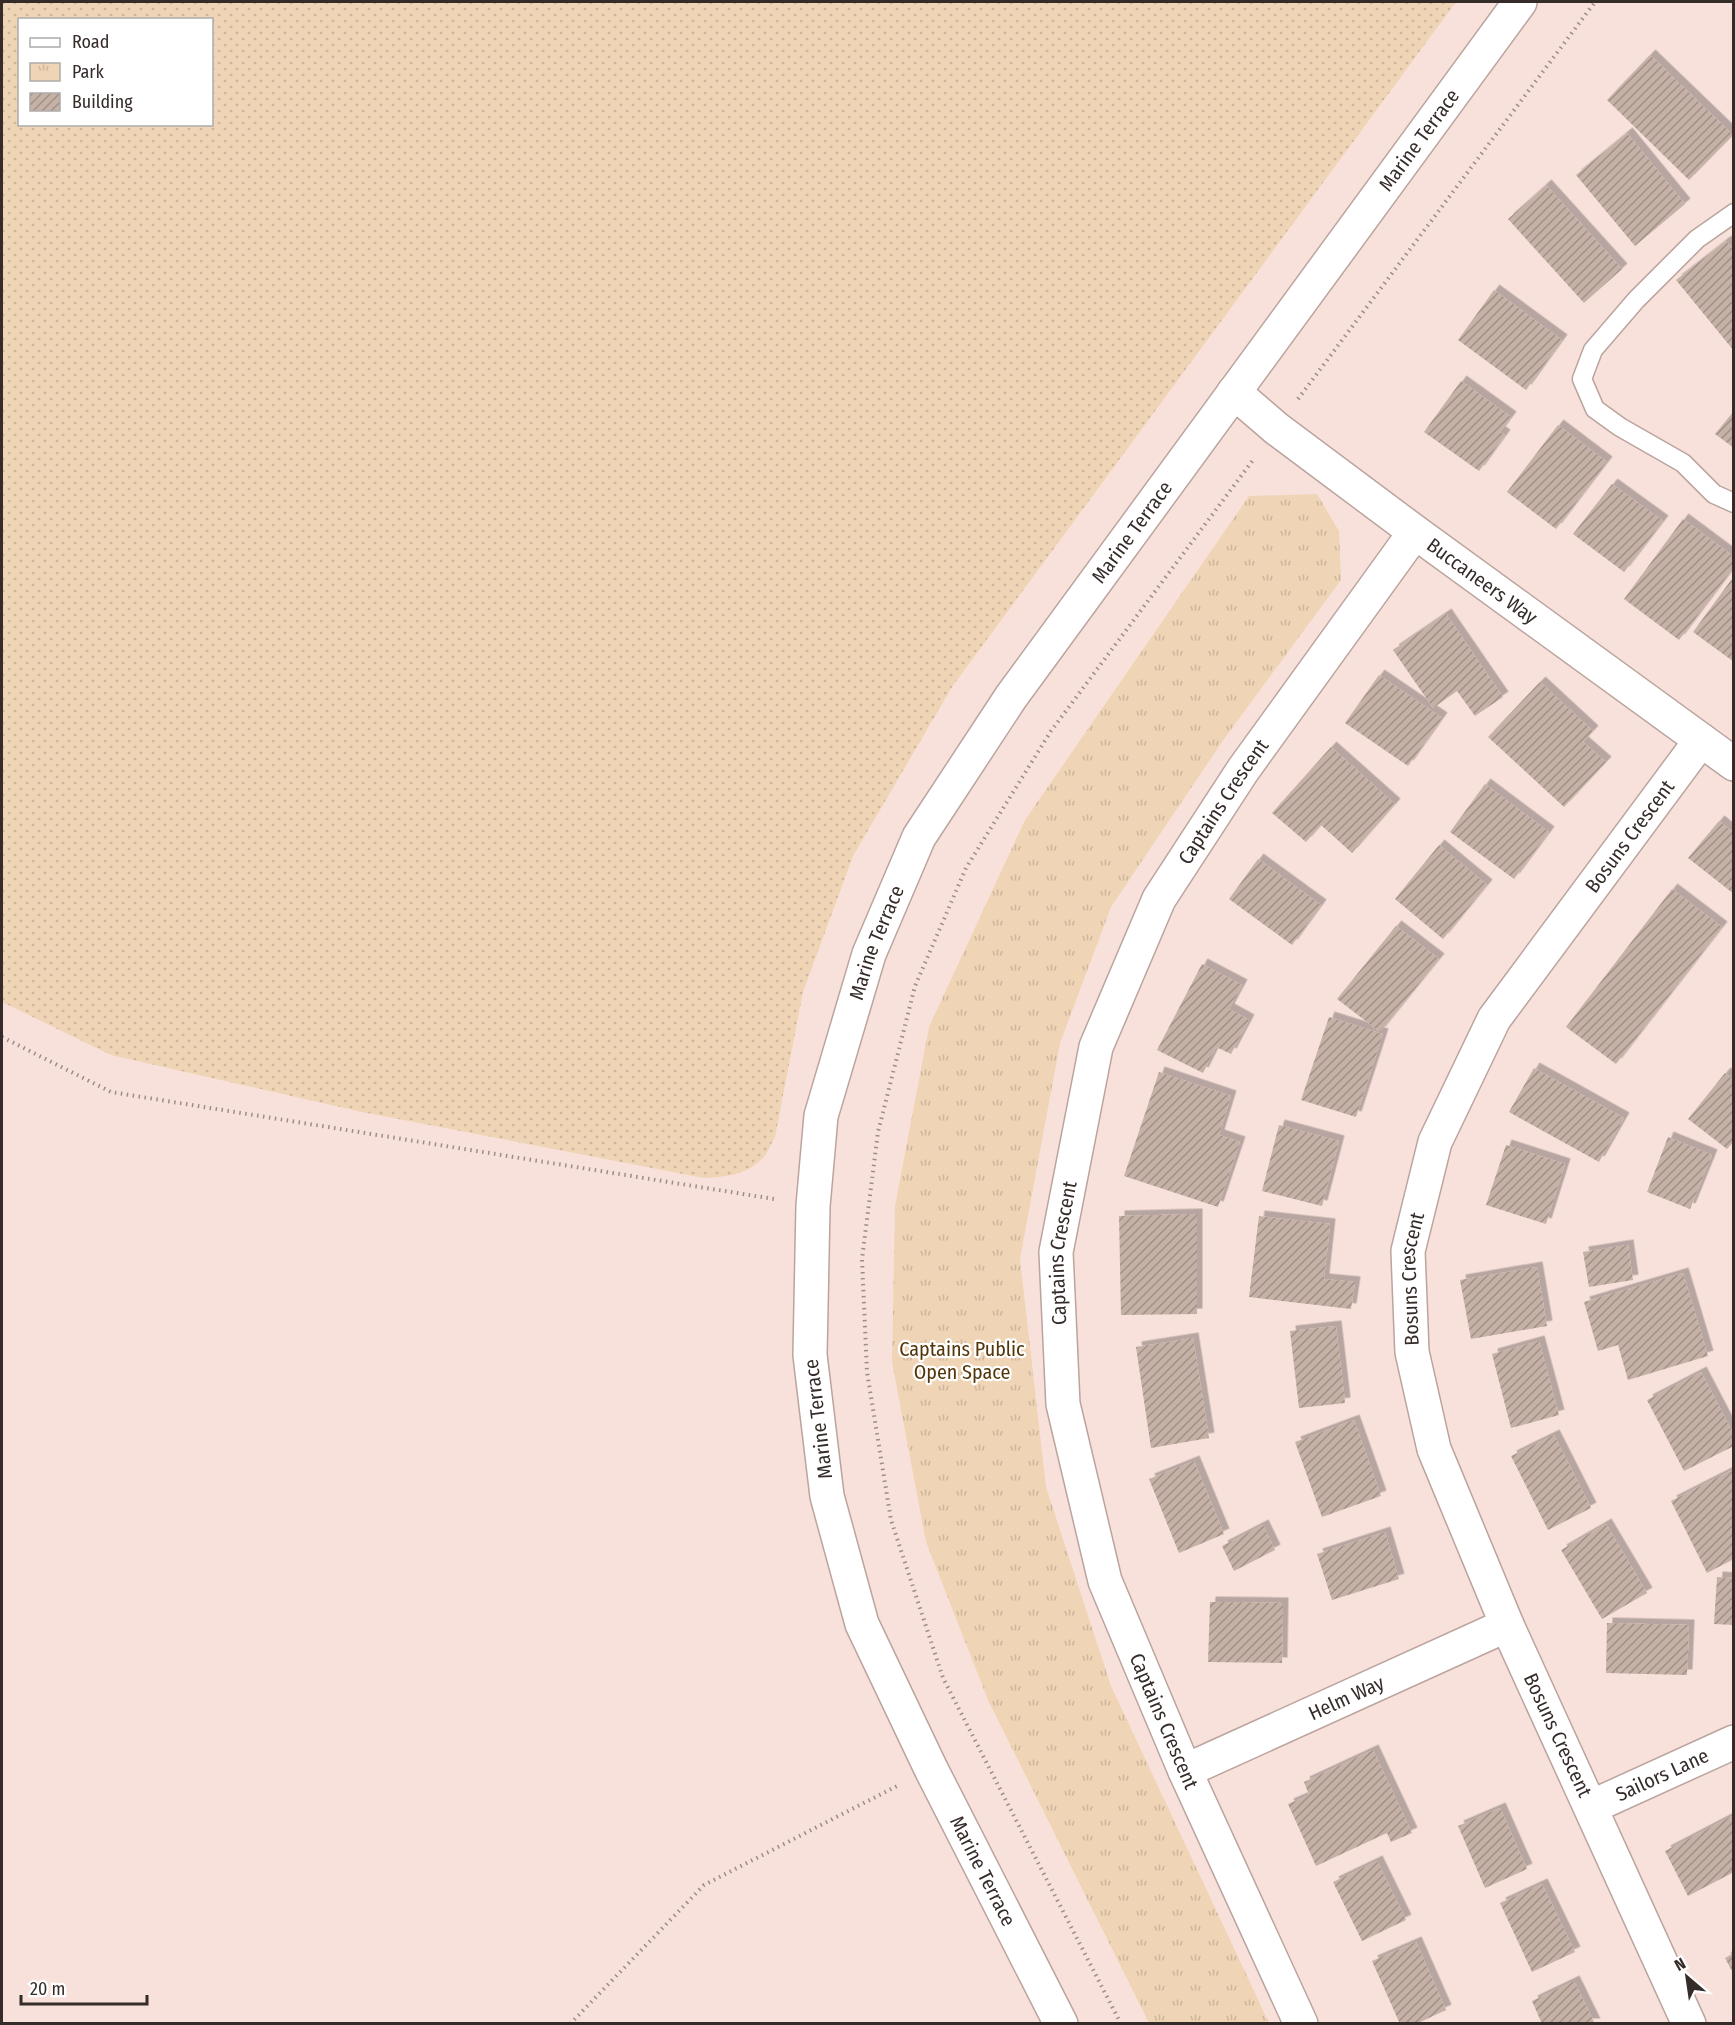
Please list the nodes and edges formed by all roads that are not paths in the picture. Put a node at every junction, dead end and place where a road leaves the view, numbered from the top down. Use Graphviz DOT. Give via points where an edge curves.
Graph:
graph roads {
  1 [pos="1520,2"];
  2 [pos="1734,213"];
  3 [pos="1234,392"];
  4 [pos="1734,503"];
  5 [pos="1415,532"];
  6 [pos="1701,740"];
  7 [pos="1734,764"];
  8 [pos="1507,1624"];
  9 [pos="1734,1742"];
  10 [pos="1185,1771"];
  11 [pos="1591,1807"];
  12 [pos="1061,2024"];
  13 [pos="1301,2024"];
  14 [pos="1689,2024"];
  1 -- 3 [label="street, Marine Terrace"];
  2 -- 4 [label="lane" via="1697,239 1636,300 1593,350 1582,379 1595,409 1683,464 1714,494"];
  3 -- 5 [label="street, Buccaneers Way"];
  3 -- 12 [label="street, Marine Terrace" via="1011,697 920,837 869,954 821,1116 813,1206 810,1355 827,1496 862,1624"];
  5 -- 6 [label="street, Buccaneers Way"];
  5 -- 10 [label="street, Captains Crescent" via="1243,770 1159,900 1096,1047 1056,1252 1063,1404 1105,1581"];
  6 -- 7 [label="street, Buccaneers Way"];
  6 -- 8 [label="street, Bosuns Crescent" via="1494,1019 1435,1142 1407,1251 1412,1352 1434,1449"];
  8 -- 10 [label="street, Helm Way"];
  8 -- 11 [label="street, Bosuns Crescent"];
  9 -- 11 [label="street, Sailors Lane"];
  10 -- 13 [label="street, Captains Crescent"];
  11 -- 14 [label="street, Bosuns Crescent"];
}
